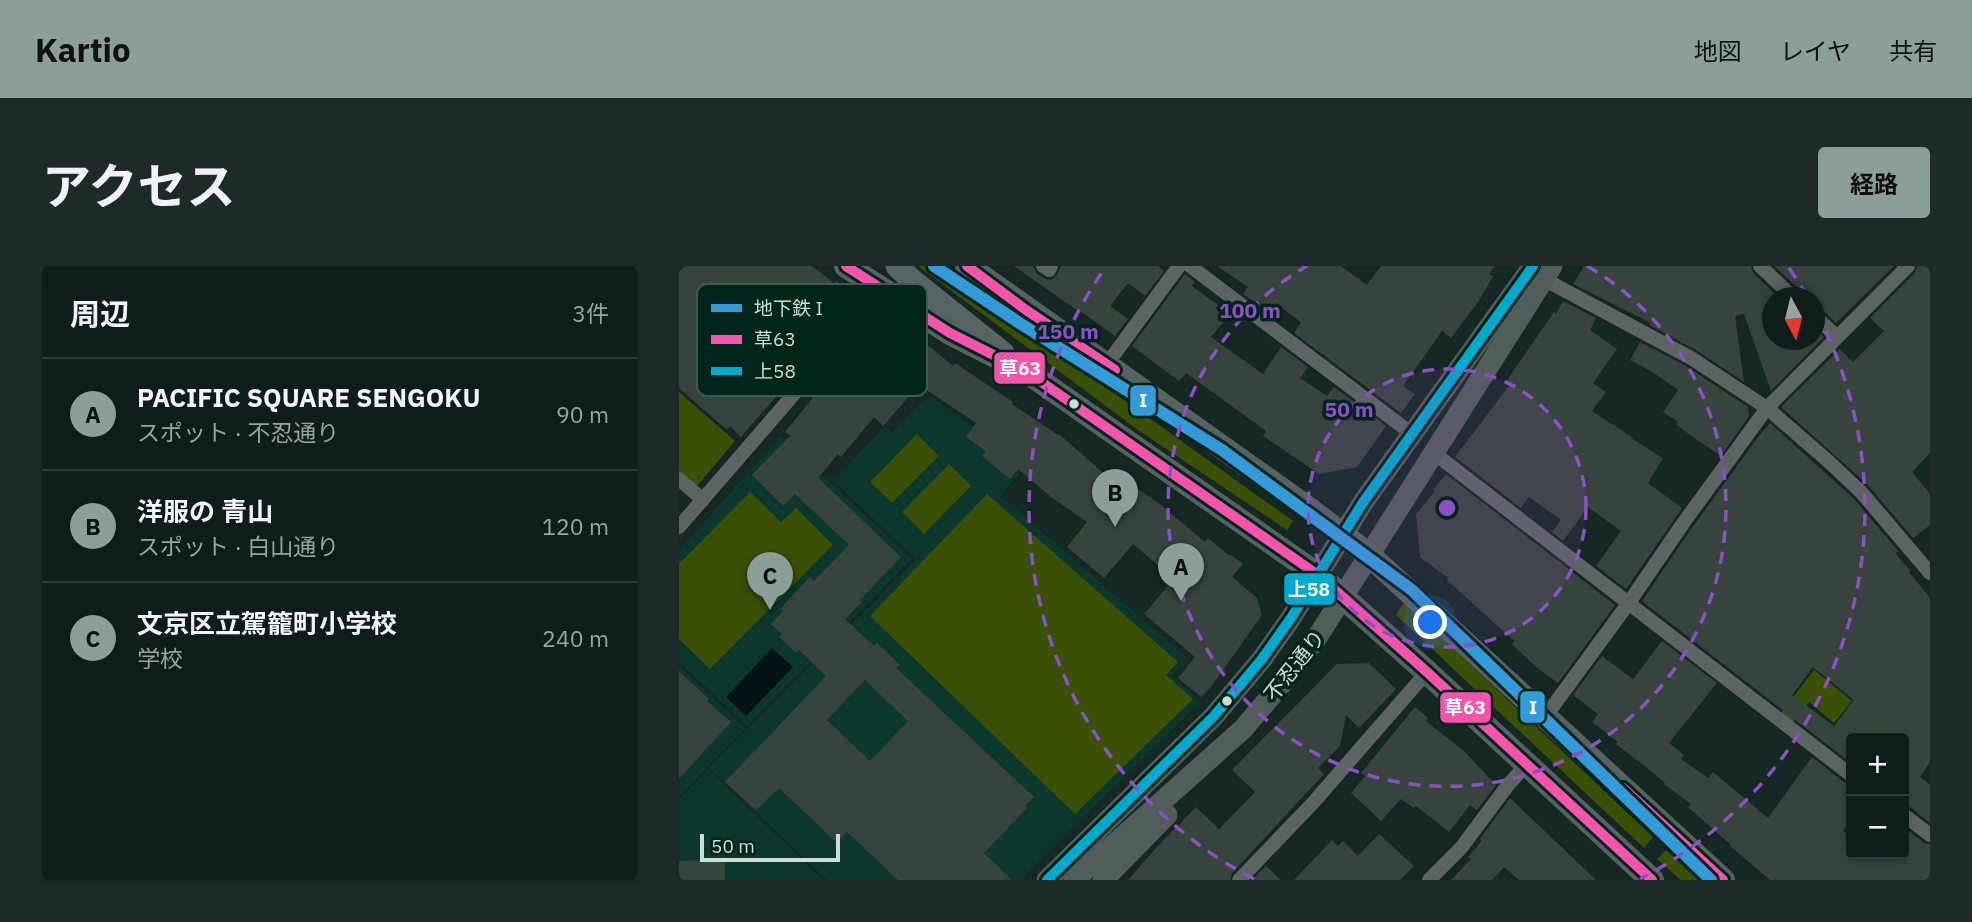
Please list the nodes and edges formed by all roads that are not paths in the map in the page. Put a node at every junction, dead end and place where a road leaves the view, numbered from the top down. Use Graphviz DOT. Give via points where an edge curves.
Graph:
graph roads {
  1 [pos="846,266"];
  2 [pos="897,266"];
  3 [pos="967,266"];
  4 [pos="1043,266"];
  5 [pos="1051,266"];
  6 [pos="1179,266"];
  7 [pos="1190,266"];
  8 [pos="1760,266"];
  9 [pos="1908,266"];
  10 [pos="1537,269"];
  11 [pos="874,284"];
  12 [pos="917,284"];
  13 [pos="1782,287"];
  14 [pos="927,292"];
  15 [pos="927,318"];
  16 [pos="1825,326"];
  17 [pos="1837,337"];
  18 [pos="1107,364"];
  19 [pos="1027,372"];
  20 [pos="792,396"];
  21 [pos="1767,408"];
  22 [pos="1411,433"];
  23 [pos="1434,453"];
  24 [pos="679,479"];
  25 [pos="703,499"];
  26 [pos="679,527"];
  27 [pos="1343,535"];
  28 [pos="1369,555"];
  29 [pos="1930,573"];
  30 [pos="1318,576"];
  31 [pos="1343,596"];
  32 [pos="1628,604"];
  33 [pos="1427,672"];
  34 [pos="1545,717"];
  35 [pos="1219,752"];
  36 [pos="1527,764"];
  37 [pos="1846,771"];
  38 [pos="1909,819"];
  39 [pos="1930,835"];
  40 [pos="1047,880"];
  41 [pos="1074,880"];
  42 [pos="1103,880"];
  43 [pos="1239,880"];
  44 [pos="1429,880"];
  45 [pos="1652,880"];
  46 [pos="1723,880"];
  1 -- 11 [label="highway"];
  2 -- 12 [label="main road"];
  3 -- 18 [label="highway"];
  4 -- 5 [label="street" via="1049,270"];
  6 -- 18 [label="street"];
  7 -- 22 [label="street"];
  8 -- 13 [label="street"];
  9 -- 17 [label="street"];
  10 -- 21 [label="street"];
  10 -- 22 [label="main road, 不忍通り"];
  10 -- 23 [label="main road, 不忍通り"];
  14 -- 19 [label="main road"];
  15 -- 19 [label="highway"];
  16 -- 17 [label="street"];
  17 -- 21 [label="street"];
  18 -- 27 [label="highway"];
  19 -- 30 [label="highway"];
  20 -- 25 [label="street"];
  21 -- 29 [label="street" via="1861,492"];
  21 -- 32 [label="street"];
  22 -- 27 [label="main road, 不忍通り"];
  23 -- 28 [label="main road, 不忍通り"];
  23 -- 32 [label="street"];
  24 -- 25 [label="street"];
  25 -- 26 [label="street"];
  27 -- 28 [label="highway"];
  27 -- 30 [label="main road, 不忍通り"];
  28 -- 31 [label="main road, 不忍通り"];
  28 -- 34 [label="highway"];
  30 -- 31 [label="highway"];
  30 -- 40 [label="main road, 不忍通り" via="1274,643 1214,716"];
  31 -- 33 [label="highway"];
  31 -- 35 [label="main road, 不忍通り" via="1288,676"];
  32 -- 34 [label="street"];
  32 -- 37 [label="street"];
  33 -- 36 [label="highway"];
  33 -- 43 [label="street"];
  34 -- 46 [label="highway"];
  35 -- 41 [label="main road, 不忍通り"];
  35 -- 42 [label="main road" via="1191,791"];
  36 -- 44 [label="street" via="1461,848"];
  36 -- 45 [label="highway"];
  38 -- 39 [label="street"];
}
